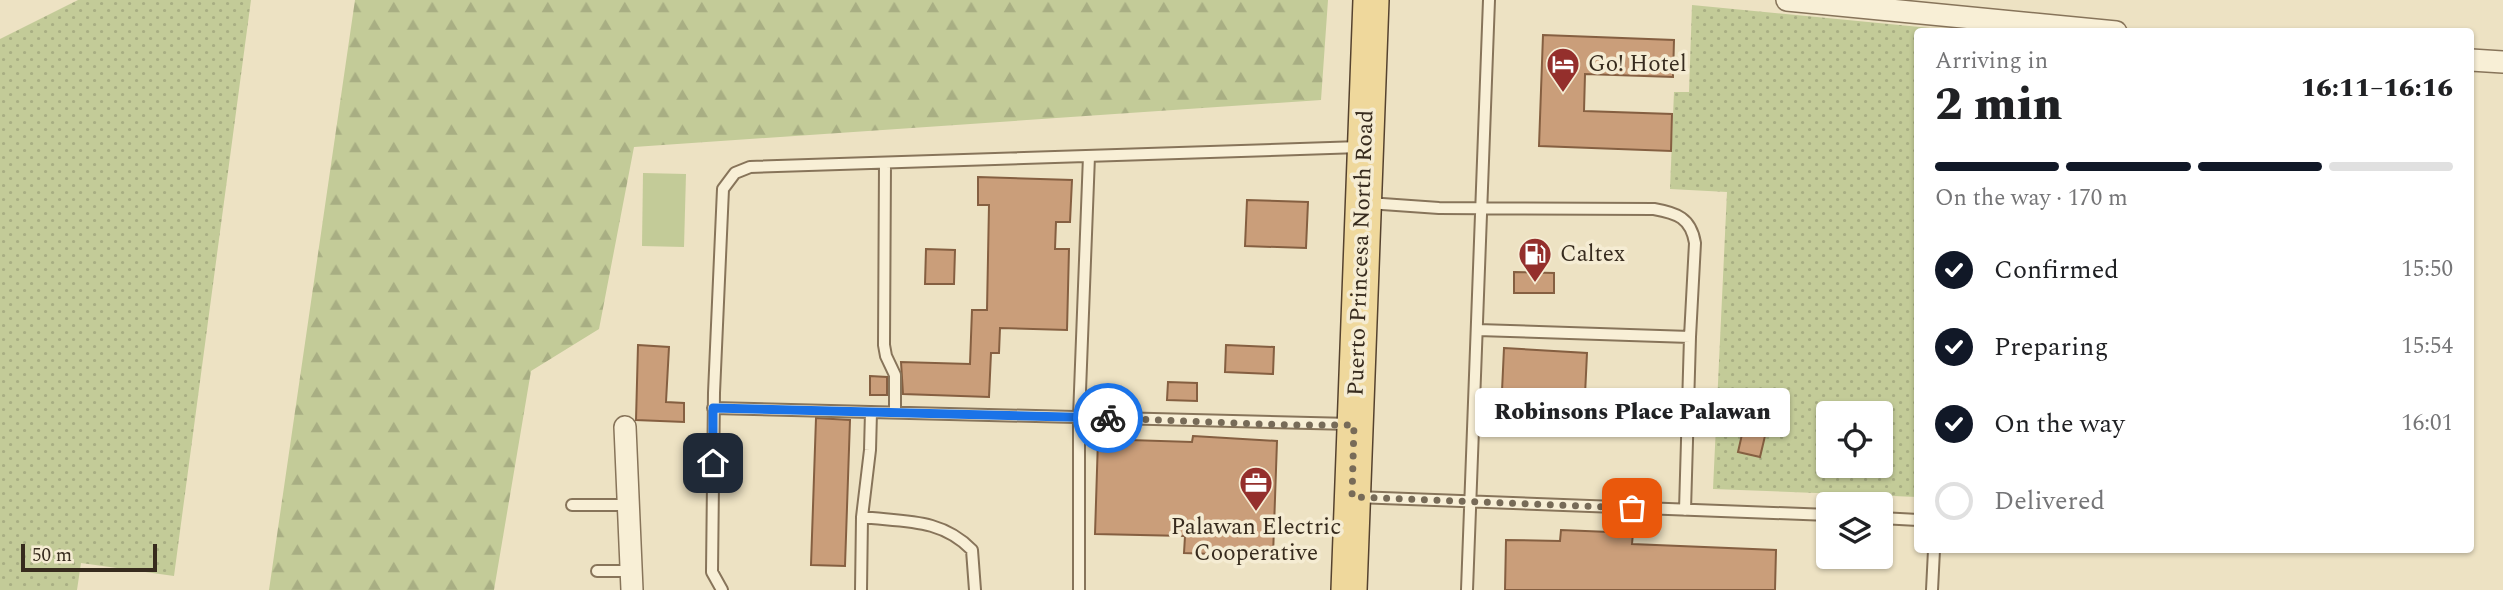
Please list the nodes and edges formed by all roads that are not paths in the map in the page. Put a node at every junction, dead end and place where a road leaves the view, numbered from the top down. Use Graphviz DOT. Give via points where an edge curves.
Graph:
graph roads {
  1 [pos="1371,0"];
  2 [pos="1489,0"];
  3 [pos="1787,0"];
  4 [pos="2075,28"];
  5 [pos="2474,60"];
  6 [pos="2503,62"];
  7 [pos="1366,147"];
  8 [pos="1089,156"];
  9 [pos="885,163"];
  10 [pos="1363,202"];
  11 [pos="1482,209"];
  12 [pos="1478,330"];
  13 [pos="1690,337"];
  14 [pos="713,408"];
  15 [pos="871,412"];
  16 [pos="895,412"];
  17 [pos="1079,417"];
  18 [pos="1354,425"];
  19 [pos="625,427"];
  20 [pos="1352,497"];
  21 [pos="1471,501"];
  22 [pos="572,505"];
  23 [pos="629,505"];
  24 [pos="1685,510"];
  25 [pos="1816,515"];
  26 [pos="862,517"];
  27 [pos="1893,519"];
  28 [pos="1914,520"];
  29 [pos="1934,553"];
  30 [pos="597,571"];
  31 [pos="632,581"];
  32 [pos="722,590"];
  33 [pos="861,590"];
  34 [pos="975,590"];
  35 [pos="1079,590"];
  36 [pos="1349,590"];
  37 [pos="1467,590"];
  38 [pos="1932,590"];
  1 -- 7 [label="main road, Puerto Princesa North Road"];
  2 -- 11 [label="lane"];
  3 -- 4 [label="street"];
  5 -- 6 [label="street"];
  7 -- 8 [label="lane"];
  7 -- 10 [label="main road, Puerto Princesa North Road"];
  8 -- 9 [label="lane"];
  8 -- 17 [label="lane"];
  9 -- 14 [label="lane" via="750,167 735,173 723,189"];
  9 -- 16 [label="lane" via="884,345 895,375"];
  10 -- 11 [label="lane"];
  10 -- 18 [label="main road, Puerto Princesa North Road"];
  11 -- 12 [label="lane"];
  11 -- 13 [label="lane" via="1673,212 1693,229 1695,243"];
  12 -- 13 [label="lane"];
  12 -- 21 [label="lane"];
  13 -- 24 [label="lane"];
  14 -- 15 [label="lane"];
  14 -- 32 [label="lane" via="712,572"];
  15 -- 16 [label="lane"];
  15 -- 26 [label="lane"];
  16 -- 17 [label="lane"];
  17 -- 18 [label="lane"];
  17 -- 35 [label="lane"];
  18 -- 20 [label="main road, Puerto Princesa North Road"];
  19 -- 23 [label="street"];
  20 -- 21 [label="lane"];
  20 -- 36 [label="main road, Puerto Princesa North Road"];
  21 -- 24 [label="lane"];
  21 -- 37 [label="lane"];
  22 -- 23 [label="lane"];
  23 -- 31 [label="street"];
  24 -- 25 [label="lane"];
  26 -- 33 [label="lane"];
  26 -- 34 [label="lane" via="952,532 972,550"];
  27 -- 28 [label="lane"];
  29 -- 38 [label="lane"];
  30 -- 31 [label="lane"];
}
